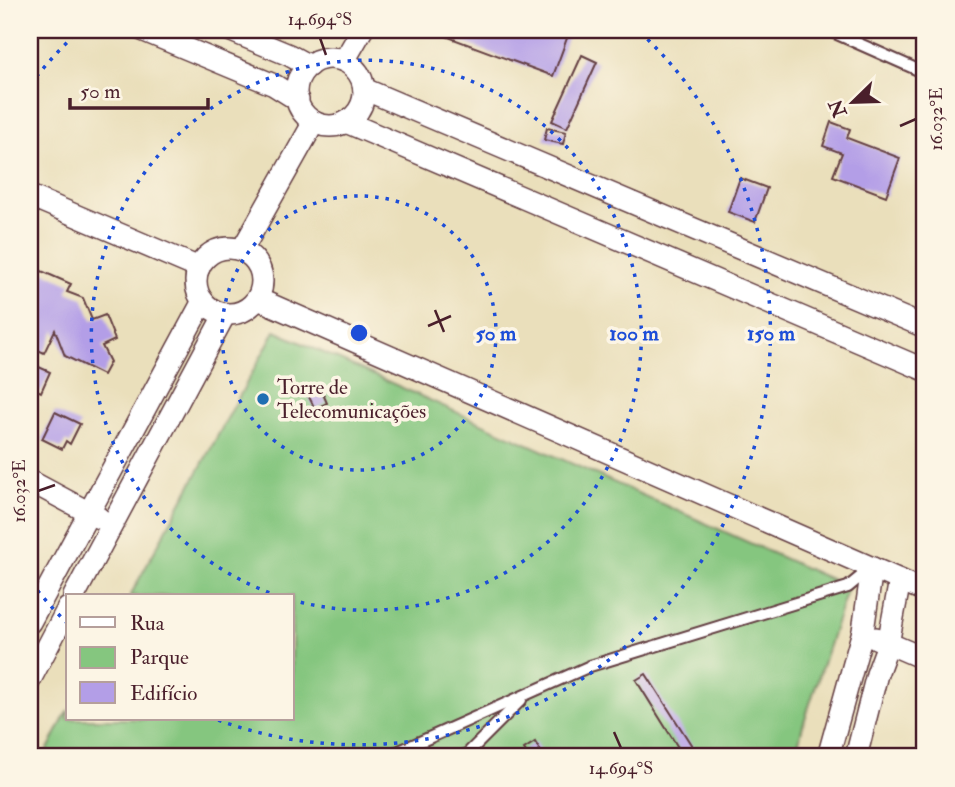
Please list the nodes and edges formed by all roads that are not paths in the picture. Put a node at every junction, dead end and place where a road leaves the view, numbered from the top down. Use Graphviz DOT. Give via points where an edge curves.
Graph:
graph roads {
  1 [pos="142,30"];
  2 [pos="229,30"];
  3 [pos="362,30"];
  4 [pos="828,30"];
  5 [pos="344,61"];
  6 [pos="309,66"];
  7 [pos="925,72"];
  8 [pos="364,89"];
  9 [pos="298,100"];
  10 [pos="314,122"];
  11 [pos="346,122"];
  12 [pos="30,196"];
  13 [pos="242,250"];
  14 [pos="198,268"];
  15 [pos="258,299"];
  16 [pos="203,301"];
  17 [pos="225,314"];
  18 [pos="925,327"];
  19 [pos="925,370"];
  20 [pos="30,481"];
  21 [pos="89,513"];
  22 [pos="113,525"];
  23 [pos="872,568"];
  24 [pos="900,580"];
  25 [pos="925,591"];
  26 [pos="75,594"];
  27 [pos="66,612"];
  28 [pos="30,622"];
  29 [pos="863,631"];
  30 [pos="888,644"];
  31 [pos="925,659"];
  32 [pos="30,680"];
  33 [pos="526,695"];
  34 [pos="386,757"];
  35 [pos="464,757"];
  36 [pos="828,757"];
  37 [pos="856,757"];
  1 -- 9 [label="street" via="274,85"];
  2 -- 6 [label="street"];
  3 -- 5 [label="street"];
  4 -- 7 [label="lane"];
  5 -- 6 [label="street" via="325,58"];
  5 -- 8 [label="street" via="358,72"];
  6 -- 9 [label="street" via="298,82"];
  8 -- 11 [label="street" via="360,108"];
  8 -- 18 [label="street"];
  9 -- 10 [label="street"];
  10 -- 11 [label="street"];
  10 -- 13 [label="street"];
  11 -- 19 [label="street"];
  12 -- 14 [label="street"];
  13 -- 14 [label="street" via="232,247 212,252"];
  13 -- 15 [label="street" via="261,271"];
  14 -- 16 [label="street" via="196,285"];
  15 -- 17 [label="street" via="244,311"];
  15 -- 23 [label="street"];
  16 -- 17 [label="street"];
  16 -- 21 [label="street"];
  17 -- 22 [label="street"];
  20 -- 21 [label="street"];
  21 -- 22 [label="street"];
  21 -- 28 [label="street"];
  22 -- 26 [label="street"];
  23 -- 24 [label="street"];
  23 -- 29 [label="street"];
  23 -- 33 [label="lane" via="849,587 590,666"];
  24 -- 25 [label="street"];
  24 -- 30 [label="street"];
  27 -- 32 [label="street"];
  29 -- 30 [label="street"];
  29 -- 36 [label="street"];
  30 -- 31 [label="street"];
  30 -- 37 [label="street"];
  33 -- 34 [label="lane"];
  33 -- 35 [label="lane"];
}
